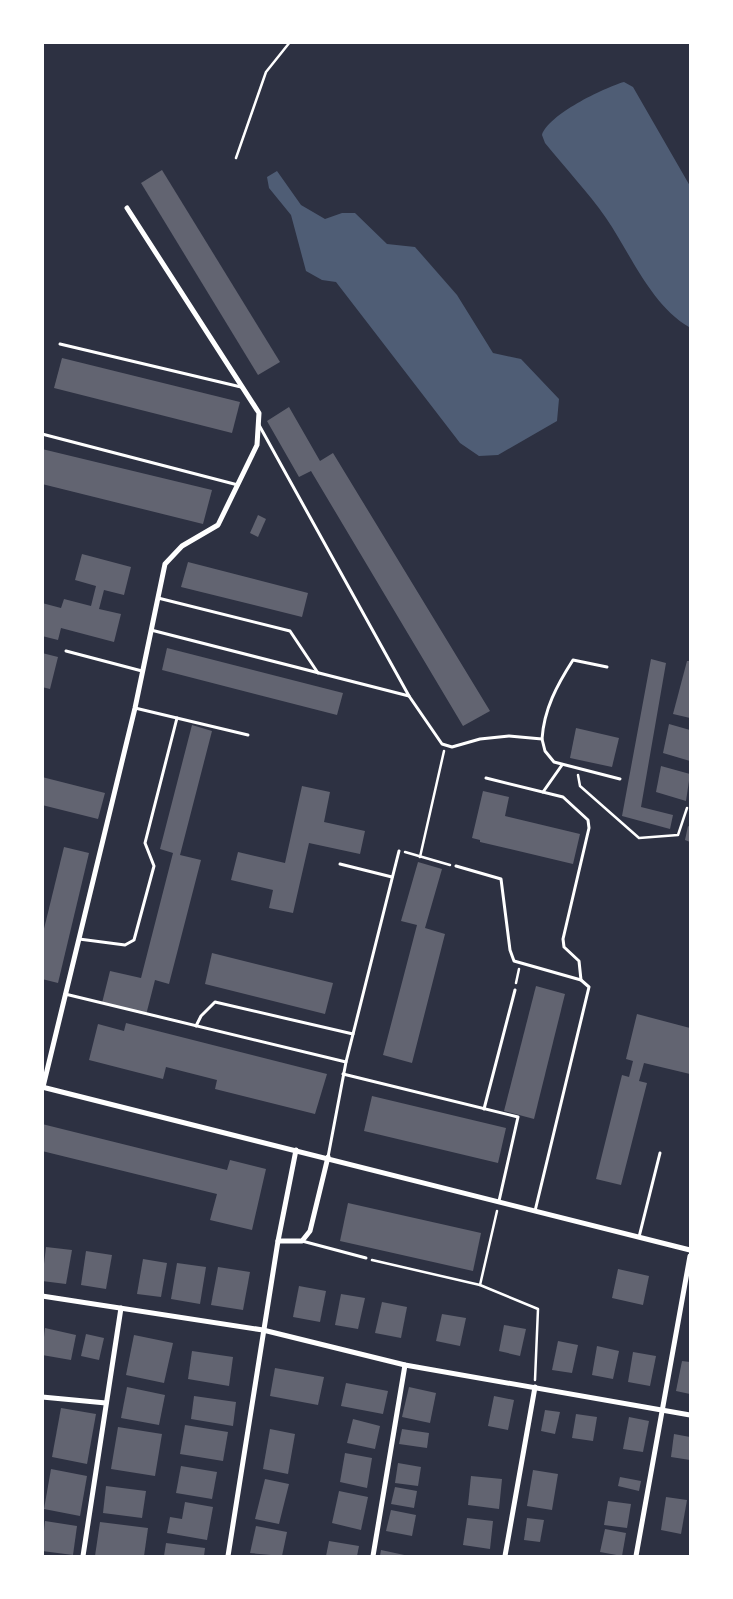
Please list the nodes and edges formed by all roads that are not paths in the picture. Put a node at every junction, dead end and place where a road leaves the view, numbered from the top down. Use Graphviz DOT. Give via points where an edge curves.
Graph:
graph roads {
  1 [pos="126,208"];
  2 [pos="60,344"];
  3 [pos="242,387"];
  4 [pos="258,424"];
  5 [pos="42,434"];
  6 [pos="239,485"];
  7 [pos="157,598"];
  8 [pos="150,630"];
  9 [pos="66,651"];
  10 [pos="607,667"];
  11 [pos="142,671"];
  12 [pos="318,673"];
  13 [pos="409,696"];
  14 [pos="135,708"];
  15 [pos="178,718"];
  16 [pos="248,735"];
  17 [pos="542,739"];
  18 [pos="562,765"];
  19 [pos="486,778"];
  20 [pos="620,779"];
  21 [pos="543,792"];
  22 [pos="399,851"];
  23 [pos="340,864"];
  24 [pos="456,866"];
  25 [pos="392,877"];
  26 [pos="79,939"];
  27 [pos="581,980"];
  28 [pos="515,990"];
  29 [pos="65,994"];
  30 [pos="196,1026"];
  31 [pos="353,1034"];
  32 [pos="346,1062"];
  33 [pos="343,1074"];
  34 [pos="43,1087"];
  35 [pos="484,1109"];
  36 [pos="296,1150"];
  37 [pos="660,1153"];
  38 [pos="328,1157"];
  39 [pos="499,1201"];
  40 [pos="535,1210"];
  41 [pos="639,1237"];
  42 [pos="278,1241"];
  43 [pos="302,1241"];
  44 [pos="690,1250"];
  45 [pos="690,1256"];
  46 [pos="366,1258"];
  47 [pos="42,1296"];
  48 [pos="121,1308"];
  49 [pos="264,1330"];
  50 [pos="405,1365"];
  51 [pos="535,1386"];
  52 [pos="42,1398"];
  53 [pos="106,1403"];
  54 [pos="663,1409"];
  55 [pos="690,1415"];
  56 [pos="83,1556"];
  57 [pos="228,1556"];
  58 [pos="374,1556"];
  59 [pos="505,1556"];
  60 [pos="636,1556"];
  1 -- 3 [label="street"];
  2 -- 3 [label="lane"];
  3 -- 4 [label="street" via="259,413"];
  4 -- 6 [label="street" via="256,445"];
  4 -- 13 [label="lane"];
  5 -- 6 [label="lane"];
  6 -- 7 [label="street" via="218,525 182,546 165,564"];
  7 -- 8 [label="street"];
  7 -- 12 [label="lane" via="290,631"];
  8 -- 11 [label="street"];
  8 -- 12 [label="lane"];
  9 -- 11 [label="lane"];
  10 -- 17 [label="lane" via="573,660 554,690 543,724"];
  11 -- 14 [label="street"];
  12 -- 13 [label="lane"];
  13 -- 17 [label="lane" via="445,746 452,748 480,739 509,736"];
  14 -- 15 [label="lane"];
  14 -- 26 [label="street"];
  15 -- 16 [label="lane"];
  15 -- 26 [label="lane" via="145,842 154,866 134,940 125,945"];
  17 -- 18 [label="lane" via="549,758"];
  18 -- 20 [label="lane"];
  18 -- 21 [label="lane"];
  19 -- 21 [label="lane"];
  21 -- 27 [label="lane" via="563,797 589,824 563,939 564,947 579,961"];
  22 -- 25 [label="lane"];
  23 -- 25 [label="lane"];
  24 -- 27 [label="lane" via="501,879 514,961"];
  25 -- 31 [label="lane"];
  26 -- 29 [label="street"];
  27 -- 40 [label="lane" via="586,982 589,992"];
  28 -- 35 [label="lane"];
  29 -- 30 [label="lane"];
  29 -- 34 [label="street"];
  30 -- 31 [label="lane" via="215,1002"];
  30 -- 32 [label="lane"];
  31 -- 32 [label="lane"];
  32 -- 33 [label="lane"];
  33 -- 35 [label="lane"];
  33 -- 38 [label="lane"];
  34 -- 36 [label="street"];
  35 -- 39 [label="lane" via="518,1117"];
  36 -- 38 [label="street"];
  36 -- 42 [label="street"];
  37 -- 41 [label="lane"];
  38 -- 39 [label="street"];
  38 -- 43 [label="street" via="310,1230"];
  39 -- 40 [label="street"];
  40 -- 41 [label="street"];
  41 -- 44 [label="street"];
  42 -- 43 [label="street"];
  42 -- 49 [label="street"];
  43 -- 46 [label="lane"];
  45 -- 54 [label="street"];
  47 -- 48 [label="street"];
  48 -- 49 [label="street"];
  48 -- 53 [label="street"];
  49 -- 50 [label="street"];
  49 -- 57 [label="street"];
  50 -- 51 [label="street"];
  50 -- 58 [label="street"];
  51 -- 54 [label="street"];
  51 -- 59 [label="street"];
  52 -- 53 [label="street"];
  53 -- 56 [label="street"];
  54 -- 55 [label="street"];
  54 -- 60 [label="street"];
}
